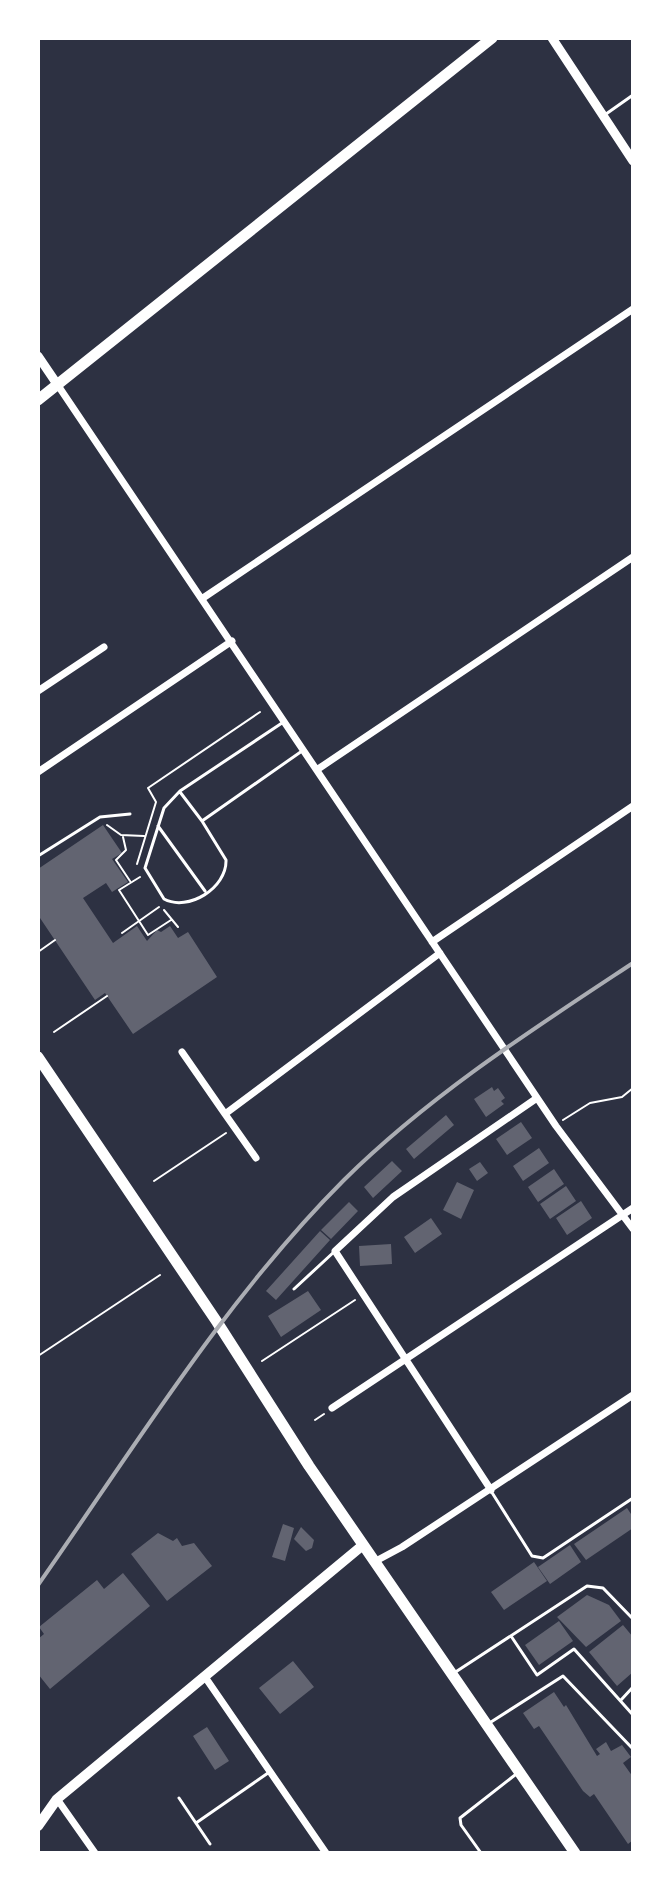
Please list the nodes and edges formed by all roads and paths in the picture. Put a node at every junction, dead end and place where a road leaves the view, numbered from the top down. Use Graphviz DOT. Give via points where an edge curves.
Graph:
graph roads {
  1 [pos="492,38"];
  2 [pos="552,38"];
  3 [pos="633,95"];
  4 [pos="603,116"];
  5 [pos="633,161"];
  6 [pos="633,309"];
  7 [pos="38,356"];
  8 [pos="57,384"];
  9 [pos="38,400"];
  10 [pos="633,557"];
  11 [pos="203,598"];
  12 [pos="232,641"];
  13 [pos="104,647"];
  14 [pos="38,691"];
  15 [pos="285,721"];
  16 [pos="305,749"];
  17 [pos="318,769"];
  18 [pos="38,772"];
  19 [pos="180,791"];
  20 [pos="633,806"];
  21 [pos="130,814"];
  22 [pos="202,821"];
  23 [pos="100,825"];
  24 [pos="158,826"];
  25 [pos="123,836"];
  26 [pos="144,836"];
  27 [pos="38,856"];
  28 [pos="140,877"];
  29 [pos="131,882"];
  30 [pos="206,893"];
  31 [pos="160,906"];
  32 [pos="172,919"];
  33 [pos="139,920"];
  34 [pos="122,933"];
  35 [pos="55,940"];
  36 [pos="432,942"];
  37 [pos="38,952"];
  38 [pos="440,953"];
  39 [pos="107,996"];
  40 [pos="54,1032"];
  41 [pos="182,1052"];
  42 [pos="38,1057"];
  43 [pos="633,1088"];
  44 [pos="537,1098"];
  45 [pos="225,1114"];
  46 [pos="556,1126"];
  47 [pos="234,1127"];
  48 [pos="256,1158"];
  49 [pos="154,1181"];
  50 [pos="633,1208"];
  51 [pos="622,1215"];
  52 [pos="633,1229"];
  53 [pos="335,1251"];
  54 [pos="160,1275"];
  55 [pos="294,1289"];
  56 [pos="363,1294"];
  57 [pos="38,1356"];
  58 [pos="405,1357"];
  59 [pos="262,1361"];
  60 [pos="633,1395"];
  61 [pos="330,1409"];
  62 [pos="315,1420"];
  63 [pos="491,1490"];
  64 [pos="633,1498"];
  65 [pos="363,1545"];
  66 [pos="374,1562"];
  67 [pos="633,1619"];
  68 [pos="510,1636"];
  69 [pos="454,1673"];
  70 [pos="205,1677"];
  71 [pos="633,1687"];
  72 [pos="621,1700"];
  73 [pos="633,1715"];
  74 [pos="488,1724"];
  75 [pos="633,1749"];
  76 [pos="520,1771"];
  77 [pos="270,1772"];
  78 [pos="179,1798"];
  79 [pos="57,1799"];
  80 [pos="196,1823"];
  81 [pos="38,1826"];
  82 [pos="210,1844"];
  83 [pos="572,1852"];
  84 [pos="95,1853"];
  85 [pos="326,1853"];
  86 [pos="481,1853"];
  1 -- 8 [label="main road"];
  2 -- 4 [label="street"];
  3 -- 4 [label="lane"];
  4 -- 5 [label="street"];
  6 -- 11 [label="street"];
  7 -- 8 [label="street"];
  8 -- 9 [label="main road"];
  8 -- 11 [label="street"];
  10 -- 17 [label="street"];
  11 -- 12 [label="street"];
  12 -- 15 [label="street"];
  12 -- 18 [label="street"];
  13 -- 14 [label="street"];
  15 -- 16 [label="street"];
  15 -- 19 [label="lane"];
  16 -- 17 [label="street"];
  16 -- 22 [label="lane"];
  17 -- 36 [label="street"];
  19 -- 22 [label="lane"];
  19 -- 24 [label="lane" via="164,808"];
  20 -- 36 [label="street"];
  21 -- 27 [label="lane" via="100,817"];
  22 -- 30 [label="lane" via="227,868"];
  23 -- 25 [label="path"];
  24 -- 30 [label="lane"];
  24 -- 30 [label="lane" via="145,868 164,899 186,903"];
  25 -- 26 [label="path"];
  25 -- 29 [label="path" via="126,850 116,860"];
  28 -- 29 [label="path"];
  29 -- 33 [label="path" via="119,890"];
  31 -- 33 [label="path"];
  32 -- 33 [label="path" via="148,935"];
  33 -- 34 [label="path"];
  35 -- 37 [label="path"];
  36 -- 38 [label="street"];
  38 -- 44 [label="street"];
  38 -- 45 [label="street"];
  39 -- 40 [label="path"];
  41 -- 45 [label="street"];
  42 -- 65 [label="main road"];
  43 -- 46 [label="path" via="622,1097 590,1103"];
  44 -- 46 [label="street"];
  44 -- 53 [label="street" via="393,1197"];
  45 -- 47 [label="street"];
  46 -- 51 [label="street"];
  47 -- 48 [label="street"];
  47 -- 49 [label="path"];
  50 -- 51 [label="street"];
  51 -- 52 [label="street"];
  51 -- 58 [label="street"];
  53 -- 55 [label="lane"];
  53 -- 56 [label="street"];
  54 -- 57 [label="path"];
  56 -- 58 [label="street"];
  56 -- 59 [label="path"];
  58 -- 61 [label="street"];
  58 -- 63 [label="street"];
  60 -- 63 [label="street"];
  61 -- 62 [label="path"];
  63 -- 64 [label="lane" via="532,1556 543,1558"];
  63 -- 66 [label="street"];
  65 -- 66 [label="main road"];
  65 -- 70 [label="main road"];
  66 -- 69 [label="main road"];
  67 -- 68 [label="lane" via="603,1588 587,1586"];
  68 -- 69 [label="lane"];
  68 -- 72 [label="lane" via="537,1675 574,1649"];
  69 -- 74 [label="main road"];
  70 -- 77 [label="street"];
  70 -- 79 [label="main road"];
  71 -- 72 [label="lane"];
  72 -- 73 [label="lane"];
  74 -- 75 [label="lane" via="563,1676"];
  74 -- 76 [label="main road"];
  76 -- 83 [label="main road"];
  76 -- 86 [label="lane" via="460,1818"];
  77 -- 80 [label="lane"];
  77 -- 85 [label="street"];
  78 -- 80 [label="lane"];
  79 -- 81 [label="main road"];
  79 -- 84 [label="street"];
  80 -- 82 [label="lane"];
}
